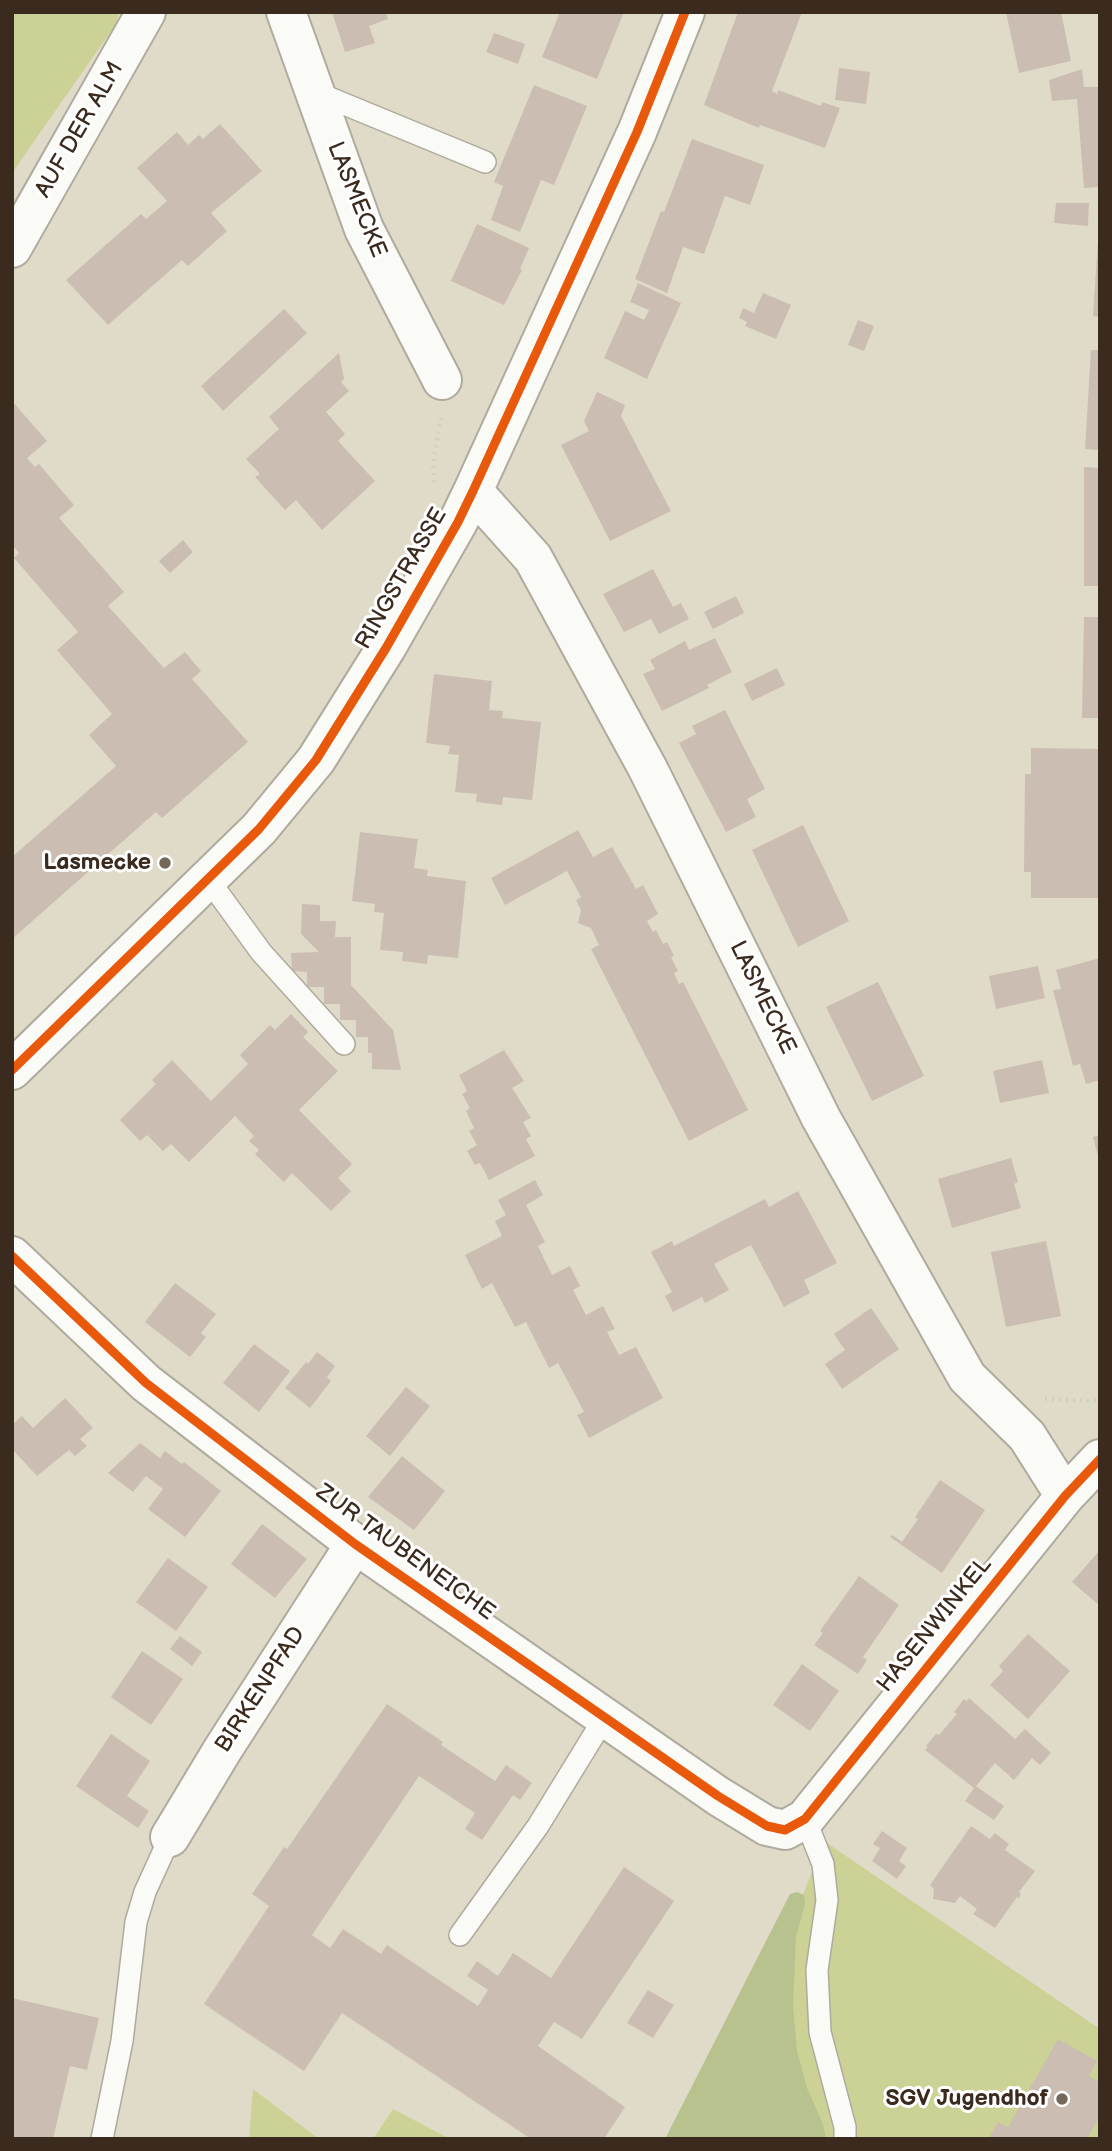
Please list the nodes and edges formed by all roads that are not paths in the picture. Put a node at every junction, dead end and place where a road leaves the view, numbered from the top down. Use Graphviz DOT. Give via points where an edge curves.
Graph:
graph roads {
  1 [pos="146,12"];
  2 [pos="286,12"];
  3 [pos="685,12"];
  4 [pos="316,92"];
  5 [pos="485,162"];
  6 [pos="12,248"];
  7 [pos="442,380"];
  8 [pos="465,506"];
  9 [pos="208,879"];
  10 [pos="344,1044"];
  11 [pos="12,1070"];
  12 [pos="12,1255"];
  13 [pos="1100,1459"];
  14 [pos="1065,1496"];
  15 [pos="355,1544"];
  16 [pos="606,1717"];
  17 [pos="805,1819"];
  18 [pos="170,1837"];
  19 [pos="460,1935"];
  20 [pos="102,2139"];
  21 [pos="845,2139"];
  1 -- 6 [label="street, AUF DER ALM"];
  2 -- 4 [label="street, LASMECKE"];
  3 -- 8 [label="street, RINGSTRASSE" via="637,132"];
  4 -- 5 [label="lane"];
  4 -- 7 [label="street, LASMECKE" via="364,229"];
  8 -- 9 [label="street, RINGSTRASSE" via="316,760 259,829"];
  8 -- 14 [label="street, LASMECKE" via="533,558 654,781 821,1118 967,1377 1027,1436"];
  9 -- 10 [label="lane" via="261,952"];
  9 -- 11 [label="street, RINGSTRASSE"];
  12 -- 15 [label="street, ZUR TAUBENEICHE" via="146,1383"];
  13 -- 14 [label="street, HASENWINKEL"];
  14 -- 17 [label="street, HASENWINKEL"];
  15 -- 16 [label="street, ZUR TAUBENEICHE"];
  15 -- 18 [label="street, BIRKENPFAD"];
  16 -- 17 [label="street, ZUR TAUBENEICHE" via="767,1826 785,1830"];
  16 -- 19 [label="lane" via="538,1826"];
  17 -- 21 [label="lane" via="823,1864 827,1900 817,1970 820,2032"];
  18 -- 20 [label="lane" via="136,1922 122,2041"];
}
